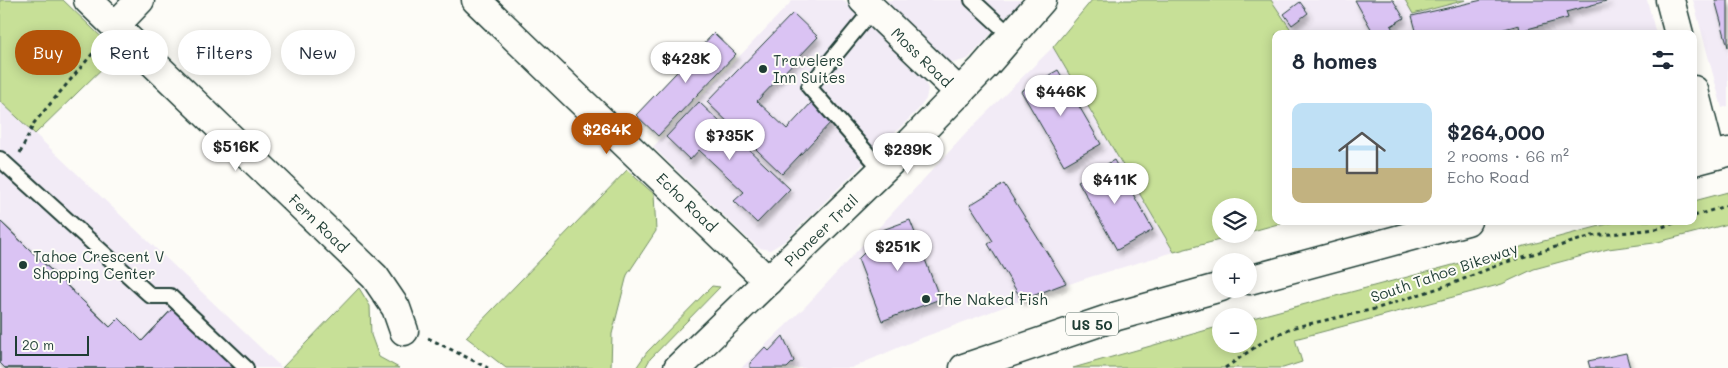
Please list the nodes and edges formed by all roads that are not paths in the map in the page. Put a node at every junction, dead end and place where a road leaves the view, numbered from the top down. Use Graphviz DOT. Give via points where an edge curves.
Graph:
graph roads {
  1 [pos="88,0"];
  2 [pos="140,0"];
  3 [pos="476,0"];
  4 [pos="972,0"];
  5 [pos="1042,0"];
  6 [pos="1670,0"];
  7 [pos="868,5"];
  8 [pos="115,26"];
  9 [pos="1678,30"];
  10 [pos="1011,36"];
  11 [pos="960,92"];
  12 [pos="1697,102"];
  13 [pos="1711,156"];
  14 [pos="4,162"];
  15 [pos="882,170"];
  16 [pos="1452,225"];
  17 [pos="1257,278"];
  18 [pos="768,281"];
  19 [pos="1212,290"];
  20 [pos="404,331"];
  21 [pos="246,368"];
  22 [pos="678,368"];
  23 [pos="964,368"];
  1 -- 8 [label="main road, Fern Road"];
  2 -- 8 [label="main road"];
  3 -- 18 [label="main road, Echo Road"];
  4 -- 10 [label="lane"];
  5 -- 10 [label="main road, Pioneer Trail"];
  6 -- 9 [label="main road"];
  7 -- 11 [label="main road, Moss Road"];
  7 -- 15 [label="lane" via="809,87"];
  8 -- 20 [label="main road, Fern Road" via="375,277 396,308"];
  10 -- 11 [label="main road, Pioneer Trail"];
  11 -- 15 [label="main road, Pioneer Trail"];
  12 -- 13 [label="main road"];
  14 -- 21 [label="lane" via="151,296 170,296"];
  15 -- 18 [label="main road, Pioneer Trail"];
  16 -- 17 [label="main road"];
  18 -- 22 [label="main road, Pioneer Trail"];
  19 -- 23 [label="main road, US 50" via="1117,316"];
}
